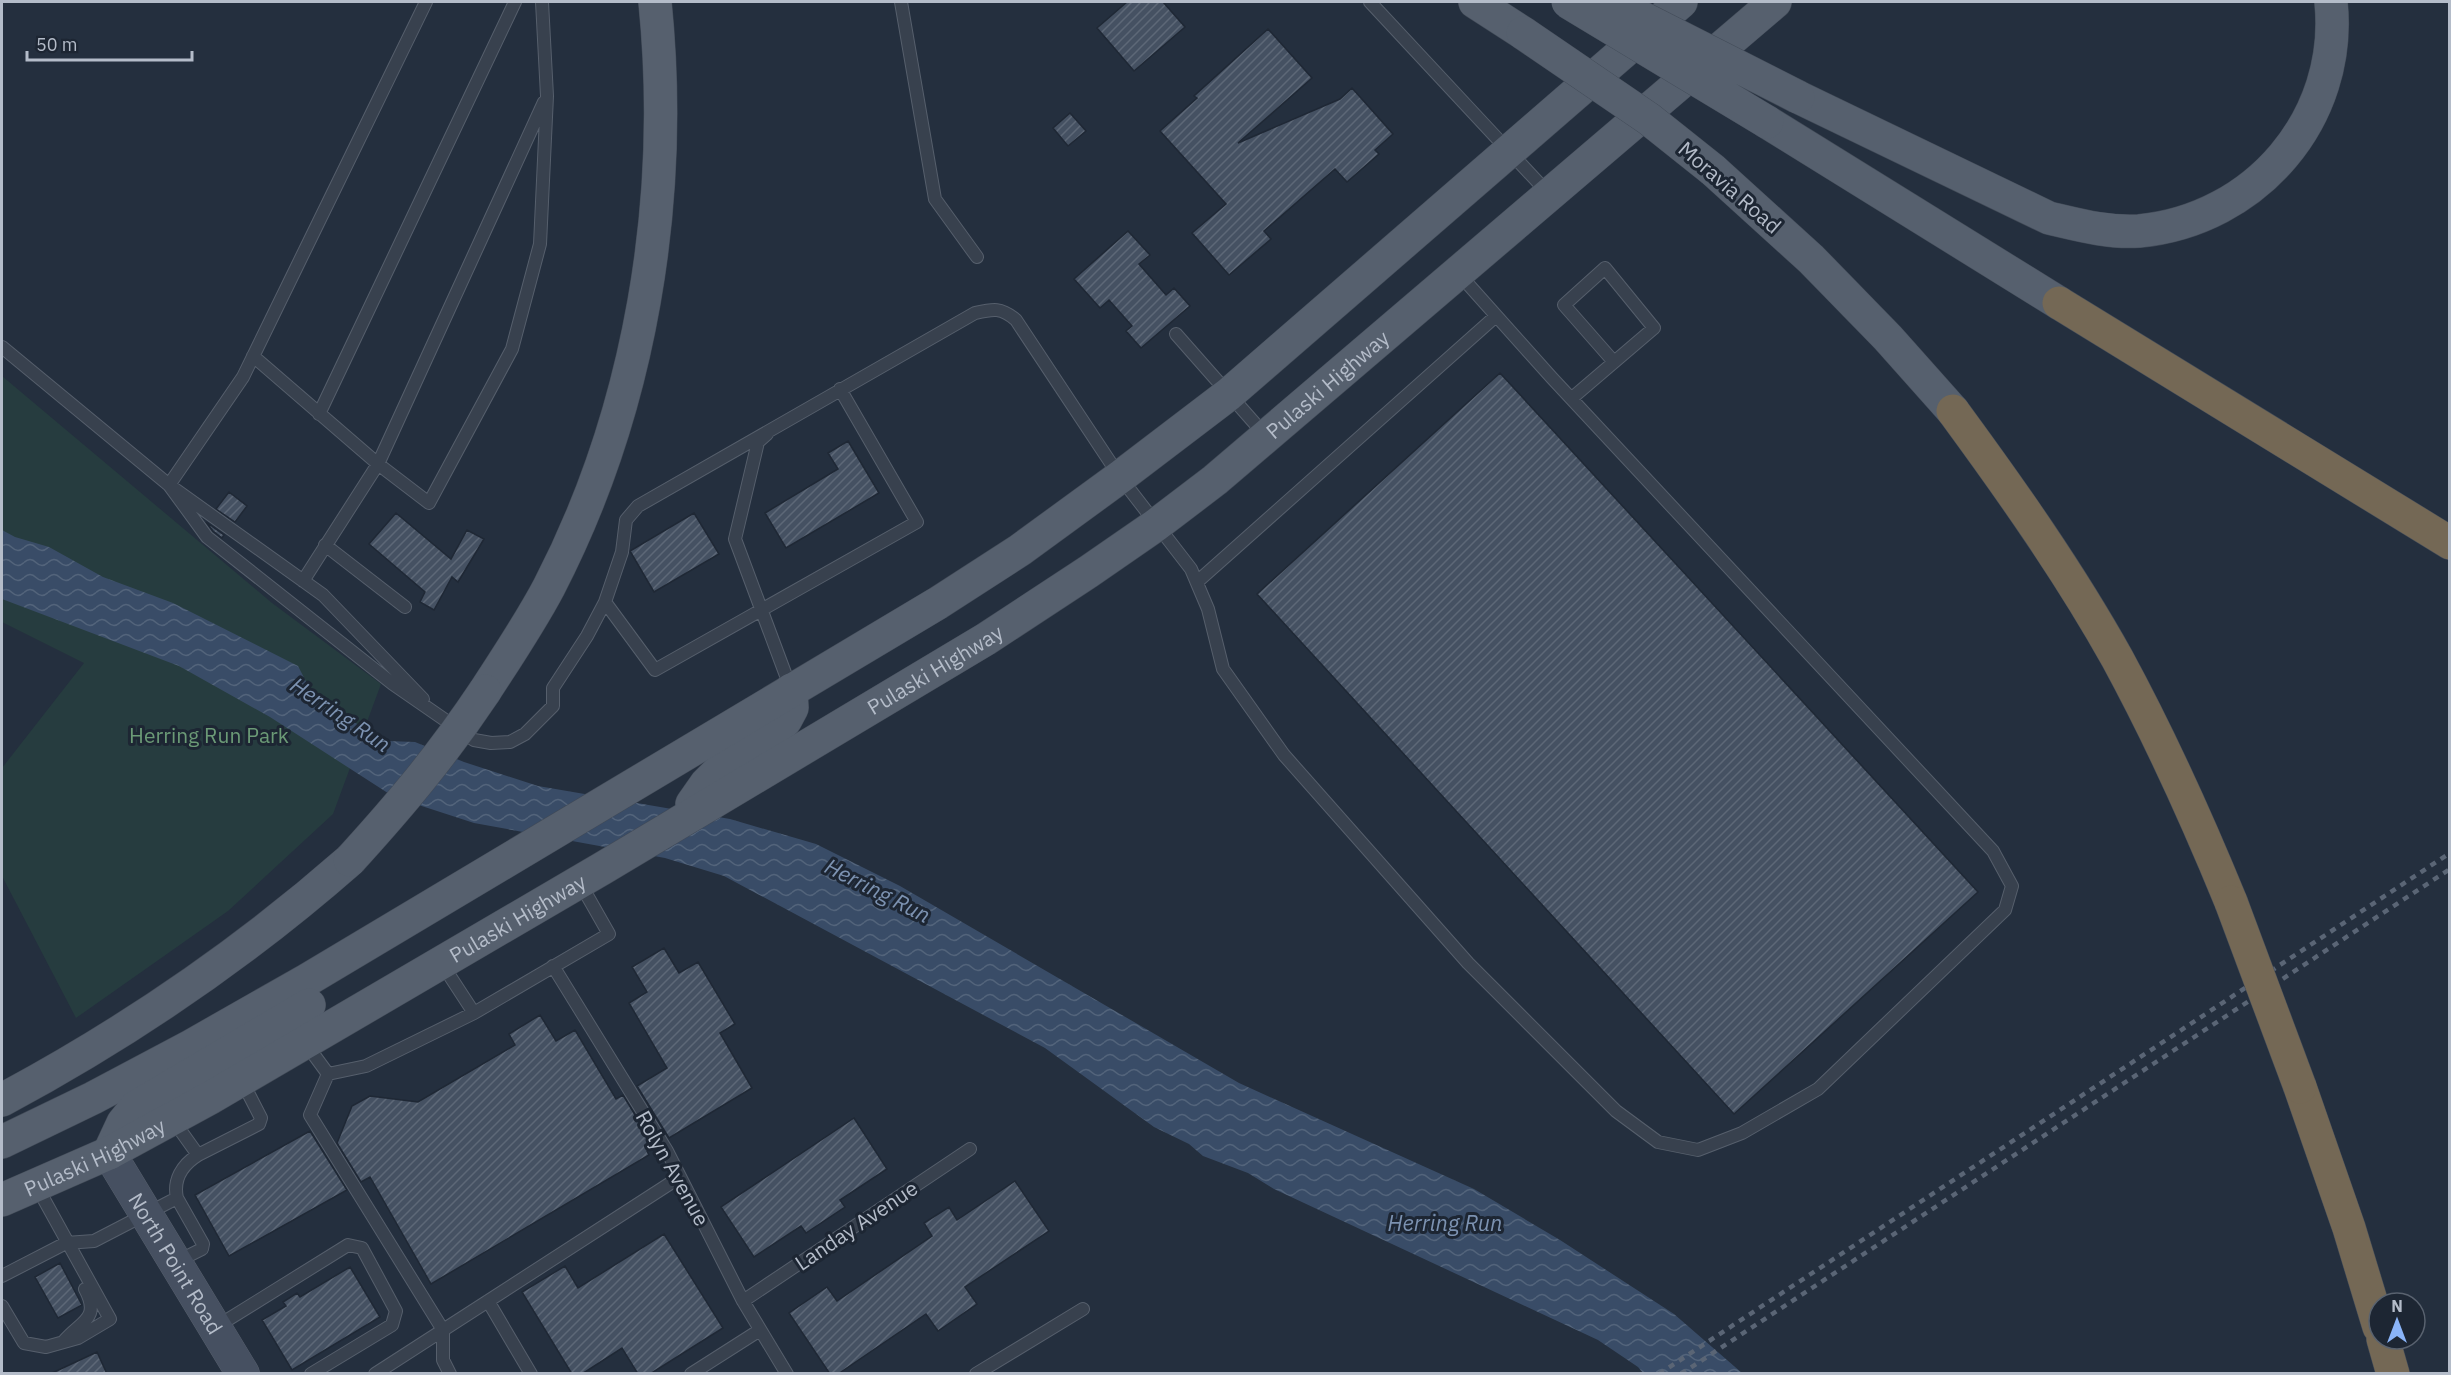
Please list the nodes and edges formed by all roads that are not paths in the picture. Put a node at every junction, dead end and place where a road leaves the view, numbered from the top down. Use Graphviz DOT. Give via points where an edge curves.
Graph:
graph roads {
  1 [pos="426,2"];
  2 [pos="514,2"];
  3 [pos="542,2"];
  4 [pos="655,2"];
  5 [pos="902,2"];
  6 [pos="1370,2"];
  7 [pos="1474,2"];
  8 [pos="1568,2"];
  9 [pos="1611,2"];
  10 [pos="1681,2"];
  11 [pos="1775,2"];
  12 [pos="1789,2"];
  13 [pos="2331,2"];
  14 [pos="1704,64"];
  15 [pos="547,96"];
  16 [pos="1510,152"];
  17 [pos="1548,193"];
  18 [pos="977,257"];
  19 [pos="1457,272"];
  20 [pos="2059,303"];
  21 [pos="1496,316"];
  22 [pos="1176,334"];
  23 [pos="2,347"];
  24 [pos="253,356"];
  25 [pos="1614,362"];
  26 [pos="840,389"];
  27 [pos="1229,394"];
  28 [pos="1572,398"];
  29 [pos="1953,411"];
  30 [pos="320,414"];
  31 [pos="774,427"];
  32 [pos="1266,436"];
  33 [pos="378,464"];
  34 [pos="1120,477"];
  35 [pos="170,485"];
  36 [pos="1156,525"];
  37 [pos="2450,543"];
  38 [pos="326,545"];
  39 [pos="303,581"];
  40 [pos="1197,582"];
  41 [pos="605,602"];
  42 [pos="405,607"];
  43 [pos="762,610"];
  44 [pos="791,690"];
  45 [pos="441,718"];
  46 [pos="721,786"];
  47 [pos="492,868"];
  48 [pos="591,875"];
  49 [pos="442,963"];
  50 [pos="554,966"];
  51 [pos="474,1013"];
  52 [pos="306,1043"];
  53 [pos="328,1074"];
  54 [pos="242,1080"];
  55 [pos="2,1100"];
  56 [pos="172,1119"];
  57 [pos="2,1142"];
  58 [pos="970,1149"];
  59 [pos="108,1153"];
  60 [pos="198,1155"];
  61 [pos="680,1177"];
  62 [pos="36,1185"];
  63 [pos="177,1198"];
  64 [pos="2,1200"];
  65 [pos="146,1214"];
  66 [pos="66,1243"];
  67 [pos="74,1255"];
  68 [pos="175,1262"];
  69 [pos="2,1276"];
  70 [pos="2368,1291"];
  71 [pos="488,1301"];
  72 [pos="742,1301"];
  73 [pos="2,1306"];
  74 [pos="1083,1309"];
  75 [pos="215,1328"];
  76 [pos="443,1330"];
  77 [pos="760,1330"];
  78 [pos="64,1341"];
  79 [pos="2386,1351"];
  80 [pos="243,1374"];
  81 [pos="311,1374"];
  82 [pos="375,1374"];
  83 [pos="450,1374"];
  84 [pos="531,1374"];
  85 [pos="691,1374"];
  86 [pos="787,1374"];
  87 [pos="976,1374"];
  88 [pos="2393,1374"];
  1 -- 24 [label="lane"];
  2 -- 30 [label="lane"];
  3 -- 15 [label="lane"];
  4 -- 55 [label="main road, bridge" via="661,112 659,178 640,322 597,476 554,576 520,638 450,743 350,860 286,915 150,1013"];
  5 -- 18 [label="lane" via="935,198"];
  6 -- 16 [label="lane"];
  7 -- 29 [label="main road, Moravia Road, bridge" via="1649,119 1713,170 1811,259"];
  8 -- 20 [label="main road, bridge"];
  9 -- 13 [label="main road, bridge" via="2049,218 2092,229 2139,231 2185,221 2227,202 2264,178 2295,144 2315,106 2327,68 2334,27"];
  10 -- 16 [label="main road"];
  11 -- 14 [label="main road, Pulaski Highway"];
  12 -- 14 [label="main road"];
  14 -- 17 [label="main road, Pulaski Highway"];
  15 -- 33 [label="lane"];
  15 -- 33 [label="lane" via="540,244 513,349 429,503"];
  16 -- 17 [label="lane"];
  16 -- 27 [label="main road"];
  17 -- 19 [label="main road, Pulaski Highway"];
  19 -- 21 [label="lane"];
  19 -- 32 [label="main road, Pulaski Highway"];
  20 -- 37 [label="highway"];
  21 -- 28 [label="lane"];
  21 -- 40 [label="lane"];
  22 -- 27 [label="lane"];
  23 -- 35 [label="lane"];
  24 -- 30 [label="lane"];
  24 -- 35 [label="lane"];
  25 -- 25 [label="lane" via="1654,328 1605,268 1564,305"];
  25 -- 28 [label="lane"];
  26 -- 31 [label="lane"];
  26 -- 34 [label="lane" via="975,313 1005,311 1016,320"];
  26 -- 43 [label="lane" via="917,522"];
  27 -- 32 [label="lane"];
  27 -- 34 [label="main road"];
  28 -- 40 [label="lane" via="1994,851 2012,886 2005,910 1818,1089 1742,1132 1698,1150 1658,1142 1616,1111 1468,963 1284,755 1223,669"];
  29 -- 70 [label="highway, bridge" via="2008,485 2116,656 2195,814 2300,1088"];
  30 -- 33 [label="lane"];
  31 -- 41 [label="lane" via="638,506 626,520 622,552"];
  31 -- 43 [label="lane" via="758,442 735,539"];
  32 -- 36 [label="main road, Pulaski Highway"];
  33 -- 38 [label="lane"];
  34 -- 36 [label="lane"];
  34 -- 44 [label="main road" via="1020,550"];
  35 -- 39 [label="lane"];
  35 -- 45 [label="lane" via="207,537"];
  36 -- 40 [label="lane"];
  36 -- 46 [label="main road, Pulaski Highway" via="976,645"];
  38 -- 39 [label="lane"];
  38 -- 42 [label="lane"];
  39 -- 45 [label="lane" via="323,595"];
  41 -- 43 [label="lane" via="655,670"];
  41 -- 45 [label="lane" via="553,688 553,706 525,734 510,742 474,740"];
  43 -- 44 [label="lane"];
  44 -- 46 [label="main road" via="792,708 785,721 728,762"];
  44 -- 47 [label="main road"];
  46 -- 48 [label="main road, Pulaski Highway" via="680,821"];
  47 -- 57 [label="main road" via="191,1046"];
  47 -- 59 [label="main road" via="418,934 349,982 136,1107"];
  48 -- 49 [label="main road, Pulaski Highway"];
  48 -- 50 [label="lane" via="609,934"];
  49 -- 51 [label="lane"];
  49 -- 52 [label="main road, Pulaski Highway"];
  50 -- 51 [label="lane"];
  50 -- 61 [label="lane, Rolyn Avenue"];
  51 -- 53 [label="lane" via="366,1066"];
  52 -- 53 [label="lane"];
  52 -- 54 [label="main road, Pulaski Highway"];
  53 -- 76 [label="lane" via="310,1115"];
  54 -- 56 [label="main road, Pulaski Highway"];
  54 -- 60 [label="lane" via="261,1118 259,1124"];
  56 -- 59 [label="main road, Pulaski Highway"];
  56 -- 60 [label="lane"];
  58 -- 72 [label="lane, Landay Avenue"];
  59 -- 62 [label="main road, Pulaski Highway"];
  59 -- 65 [label="street, North Point Road"];
  60 -- 63 [label="lane" via="179,1174"];
  61 -- 71 [label="lane"];
  61 -- 72 [label="lane, Rolyn Avenue"];
  62 -- 64 [label="main road, Pulaski Highway"];
  62 -- 66 [label="lane"];
  63 -- 65 [label="lane"];
  63 -- 68 [label="lane" via="203,1244 202,1249"];
  65 -- 66 [label="lane" via="94,1241"];
  65 -- 68 [label="street, North Point Road"];
  66 -- 67 [label="lane"];
  66 -- 69 [label="lane"];
  67 -- 78 [label="lane" via="73,1266 92,1309 88,1319"];
  67 -- 78 [label="lane" via="110,1319 78,1338"];
  68 -- 75 [label="street, North Point Road"];
  71 -- 76 [label="lane"];
  71 -- 84 [label="lane"];
  72 -- 77 [label="lane, Rolyn Avenue"];
  73 -- 78 [label="lane" via="24,1342 46,1347"];
  74 -- 87 [label="lane"];
  75 -- 80 [label="street, North Point Road"];
  75 -- 81 [label="lane" via="348,1245 362,1248 396,1311 392,1325"];
  76 -- 82 [label="lane"];
  76 -- 83 [label="lane" via="443,1360"];
  77 -- 85 [label="lane"];
  77 -- 86 [label="lane, Rolyn Avenue"];
  79 -- 88 [label="highway"];
}
